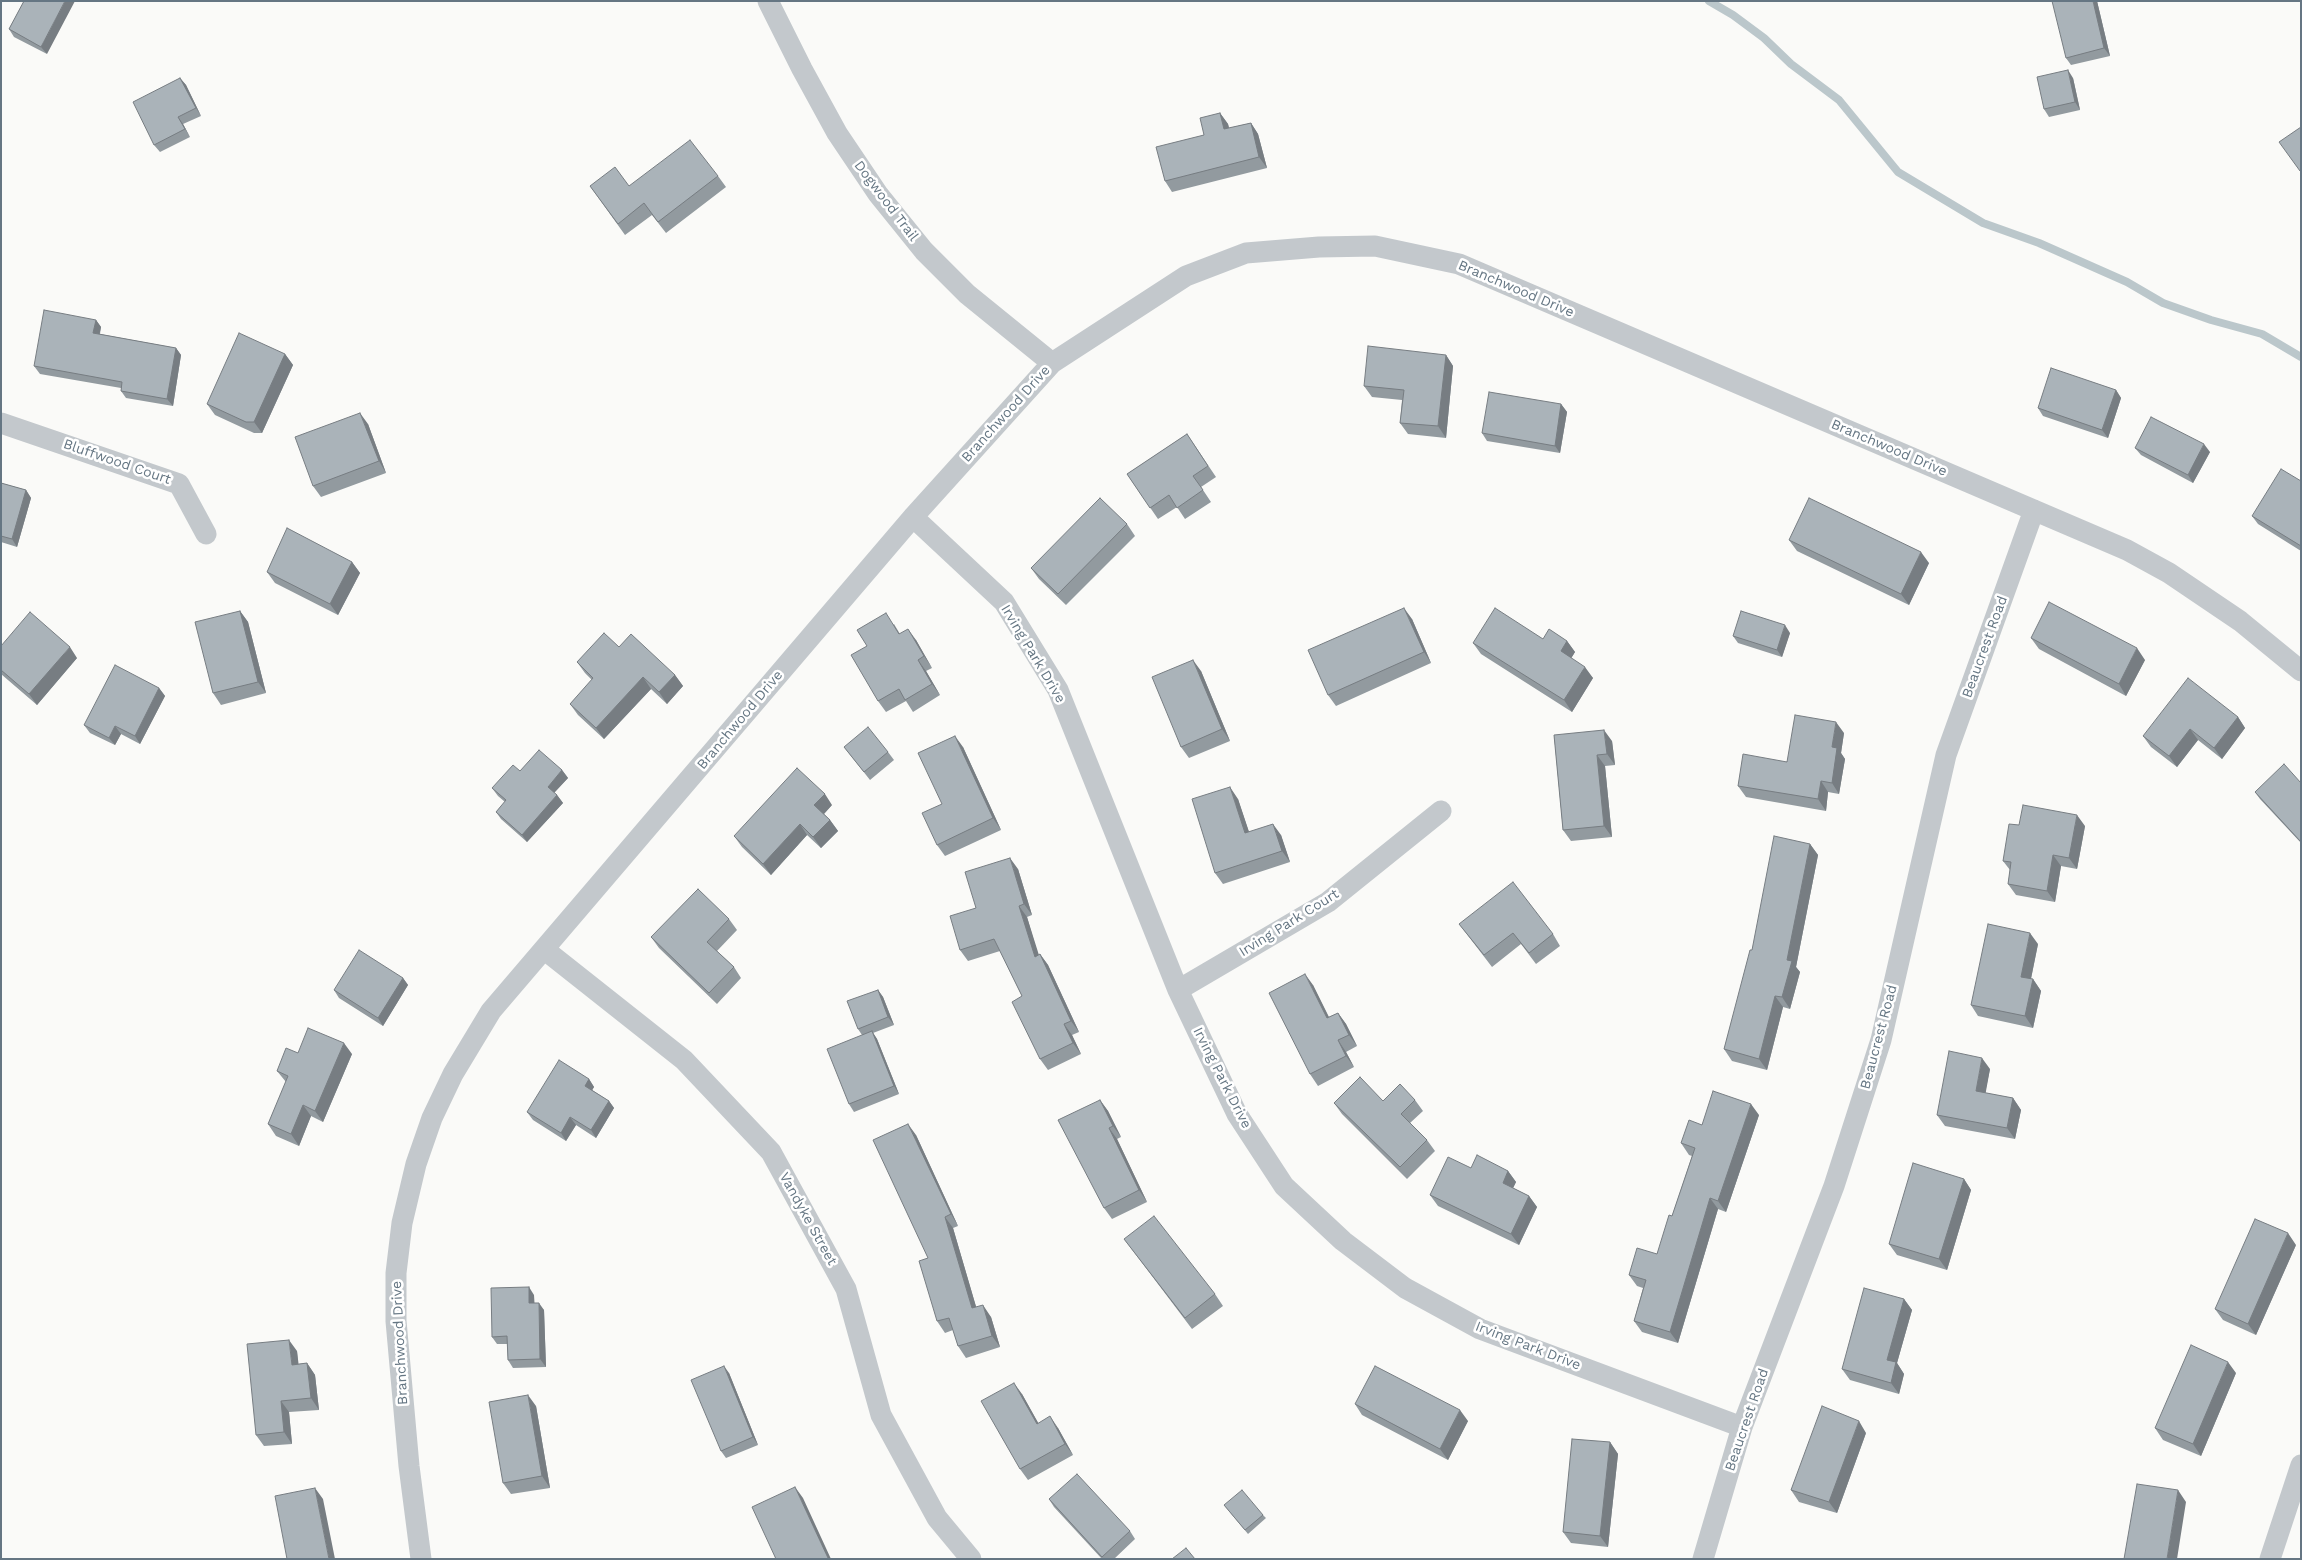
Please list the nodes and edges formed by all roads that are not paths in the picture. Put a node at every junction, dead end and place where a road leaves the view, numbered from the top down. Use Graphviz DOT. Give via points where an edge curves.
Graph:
graph roads {
  1 [pos="768,1"];
  2 [pos="1052,363"];
  3 [pos="1,423"];
  4 [pos="2034,510"];
  5 [pos="913,517"];
  6 [pos="206,534"];
  7 [pos="2301,672"];
  8 [pos="1441,811"];
  9 [pos="545,950"];
  10 [pos="1178,990"];
  11 [pos="1742,1427"];
  12 [pos="2301,1466"];
  13 [pos="421,1559"];
  14 [pos="971,1559"];
  15 [pos="1703,1559"];
  16 [pos="2270,1559"];
  1 -- 2 [label="street, Dogwood Trail" via="838,133 878,194 924,251 967,294"];
  2 -- 4 [label="street, Branchwood Drive" via="1186,276 1246,253 1375,246 1459,264"];
  2 -- 5 [label="street, Branchwood Drive"];
  3 -- 6 [label="street, Bluffwood Court" via="180,484"];
  4 -- 7 [label="street, Branchwood Drive" via="2127,550 2169,573 2240,621"];
  4 -- 11 [label="street, Beaucrest Road" via="1946,755 1881,1040 1834,1186"];
  5 -- 9 [label="street, Branchwood Drive"];
  5 -- 10 [label="street, Irving Park Drive" via="1004,602 1058,690"];
  8 -- 10 [label="street, Irving Park Court" via="1328,902"];
  9 -- 13 [label="street, Branchwood Drive" via="491,1011 453,1074 432,1118 416,1164 402,1223 396,1272 396,1321"];
  9 -- 14 [label="street, Vandyke Street" via="684,1060 771,1152 846,1288 881,1415 937,1518"];
  10 -- 11 [label="street, Irving Park Drive" via="1237,1114 1284,1186 1343,1241 1405,1288 1480,1330"];
  11 -- 15 [label="street, Beaucrest Road"];
  12 -- 16 [label="street"];
}
